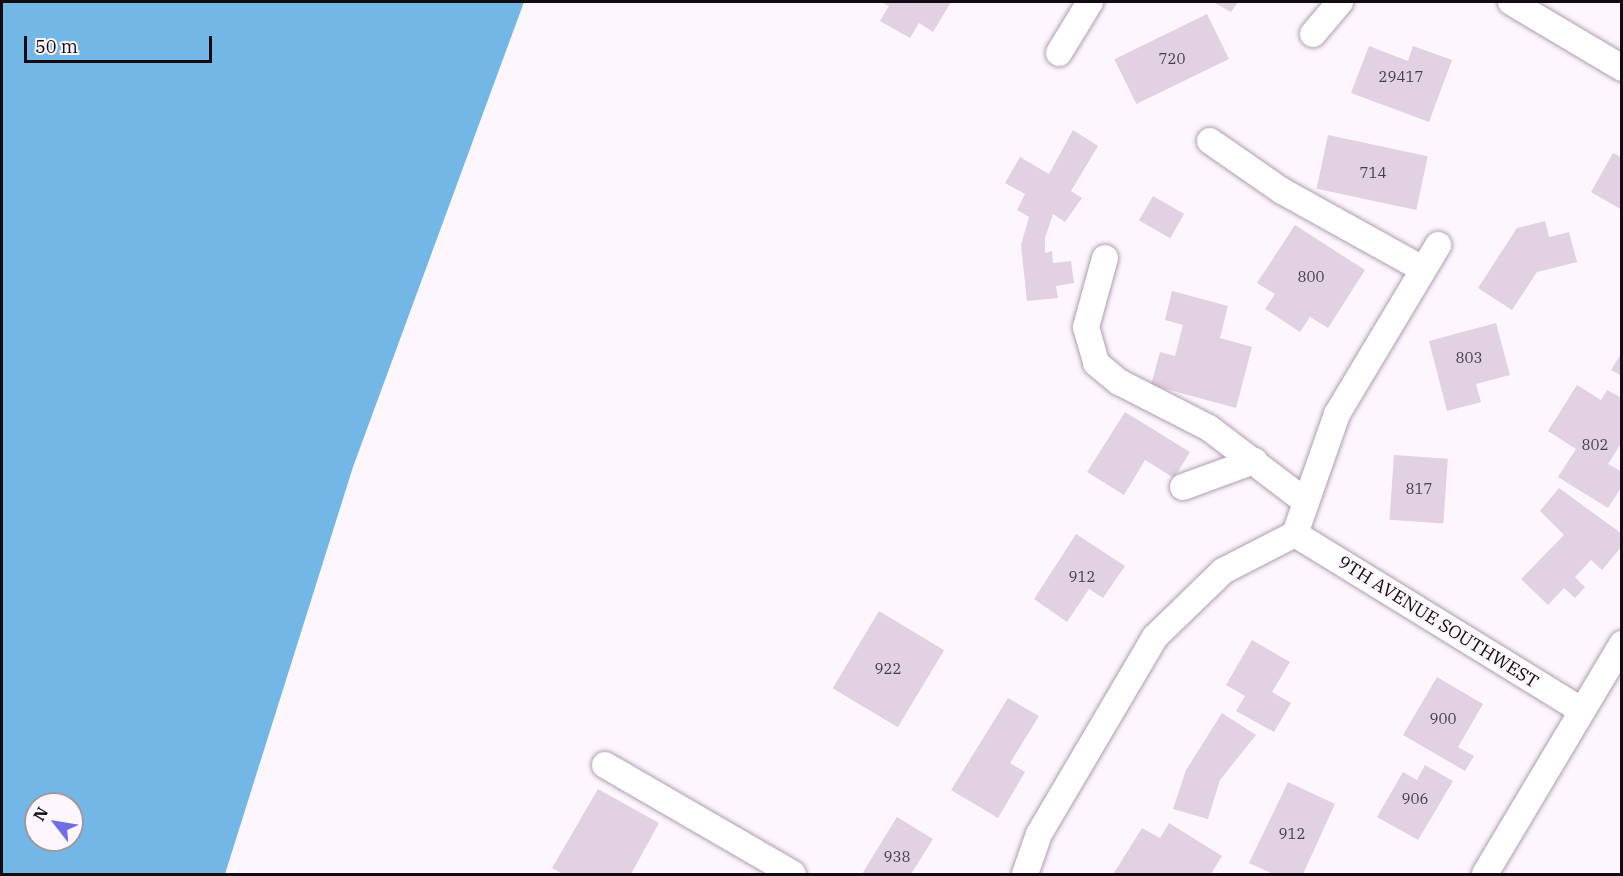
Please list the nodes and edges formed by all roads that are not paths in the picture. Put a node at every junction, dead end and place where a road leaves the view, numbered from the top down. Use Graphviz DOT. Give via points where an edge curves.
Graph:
graph roads {
  1 [pos="1090,2"];
  2 [pos="1340,2"];
  3 [pos="1511,2"];
  4 [pos="1313,34"];
  5 [pos="1059,53"];
  6 [pos="1622,68"];
  7 [pos="1210,141"];
  8 [pos="1438,245"];
  9 [pos="1105,258"];
  10 [pos="1423,269"];
  11 [pos="1254,461"];
  12 [pos="1183,487"];
  13 [pos="1306,502"];
  14 [pos="1295,534"];
  15 [pos="1622,644"];
  16 [pos="1581,710"];
  17 [pos="606,765"];
  18 [pos="793,874"];
  19 [pos="1025,874"];
  20 [pos="1485,874"];
  1 -- 5 [label="street"];
  2 -- 4 [label="street"];
  3 -- 6 [label="street"];
  7 -- 10 [label="street" via="1281,191"];
  8 -- 10 [label="street"];
  9 -- 11 [label="street" via="1086,327 1096,363 1119,382 1180,409"];
  10 -- 13 [label="street" via="1337,414"];
  11 -- 12 [label="street"];
  11 -- 13 [label="street"];
  13 -- 14 [label="street"];
  14 -- 16 [label="street, 9TH AVENUE SOUTHWEST"];
  14 -- 19 [label="street" via="1223,571 1155,637 1039,834"];
  15 -- 16 [label="street"];
  16 -- 20 [label="street"];
  17 -- 18 [label="street"];
}
